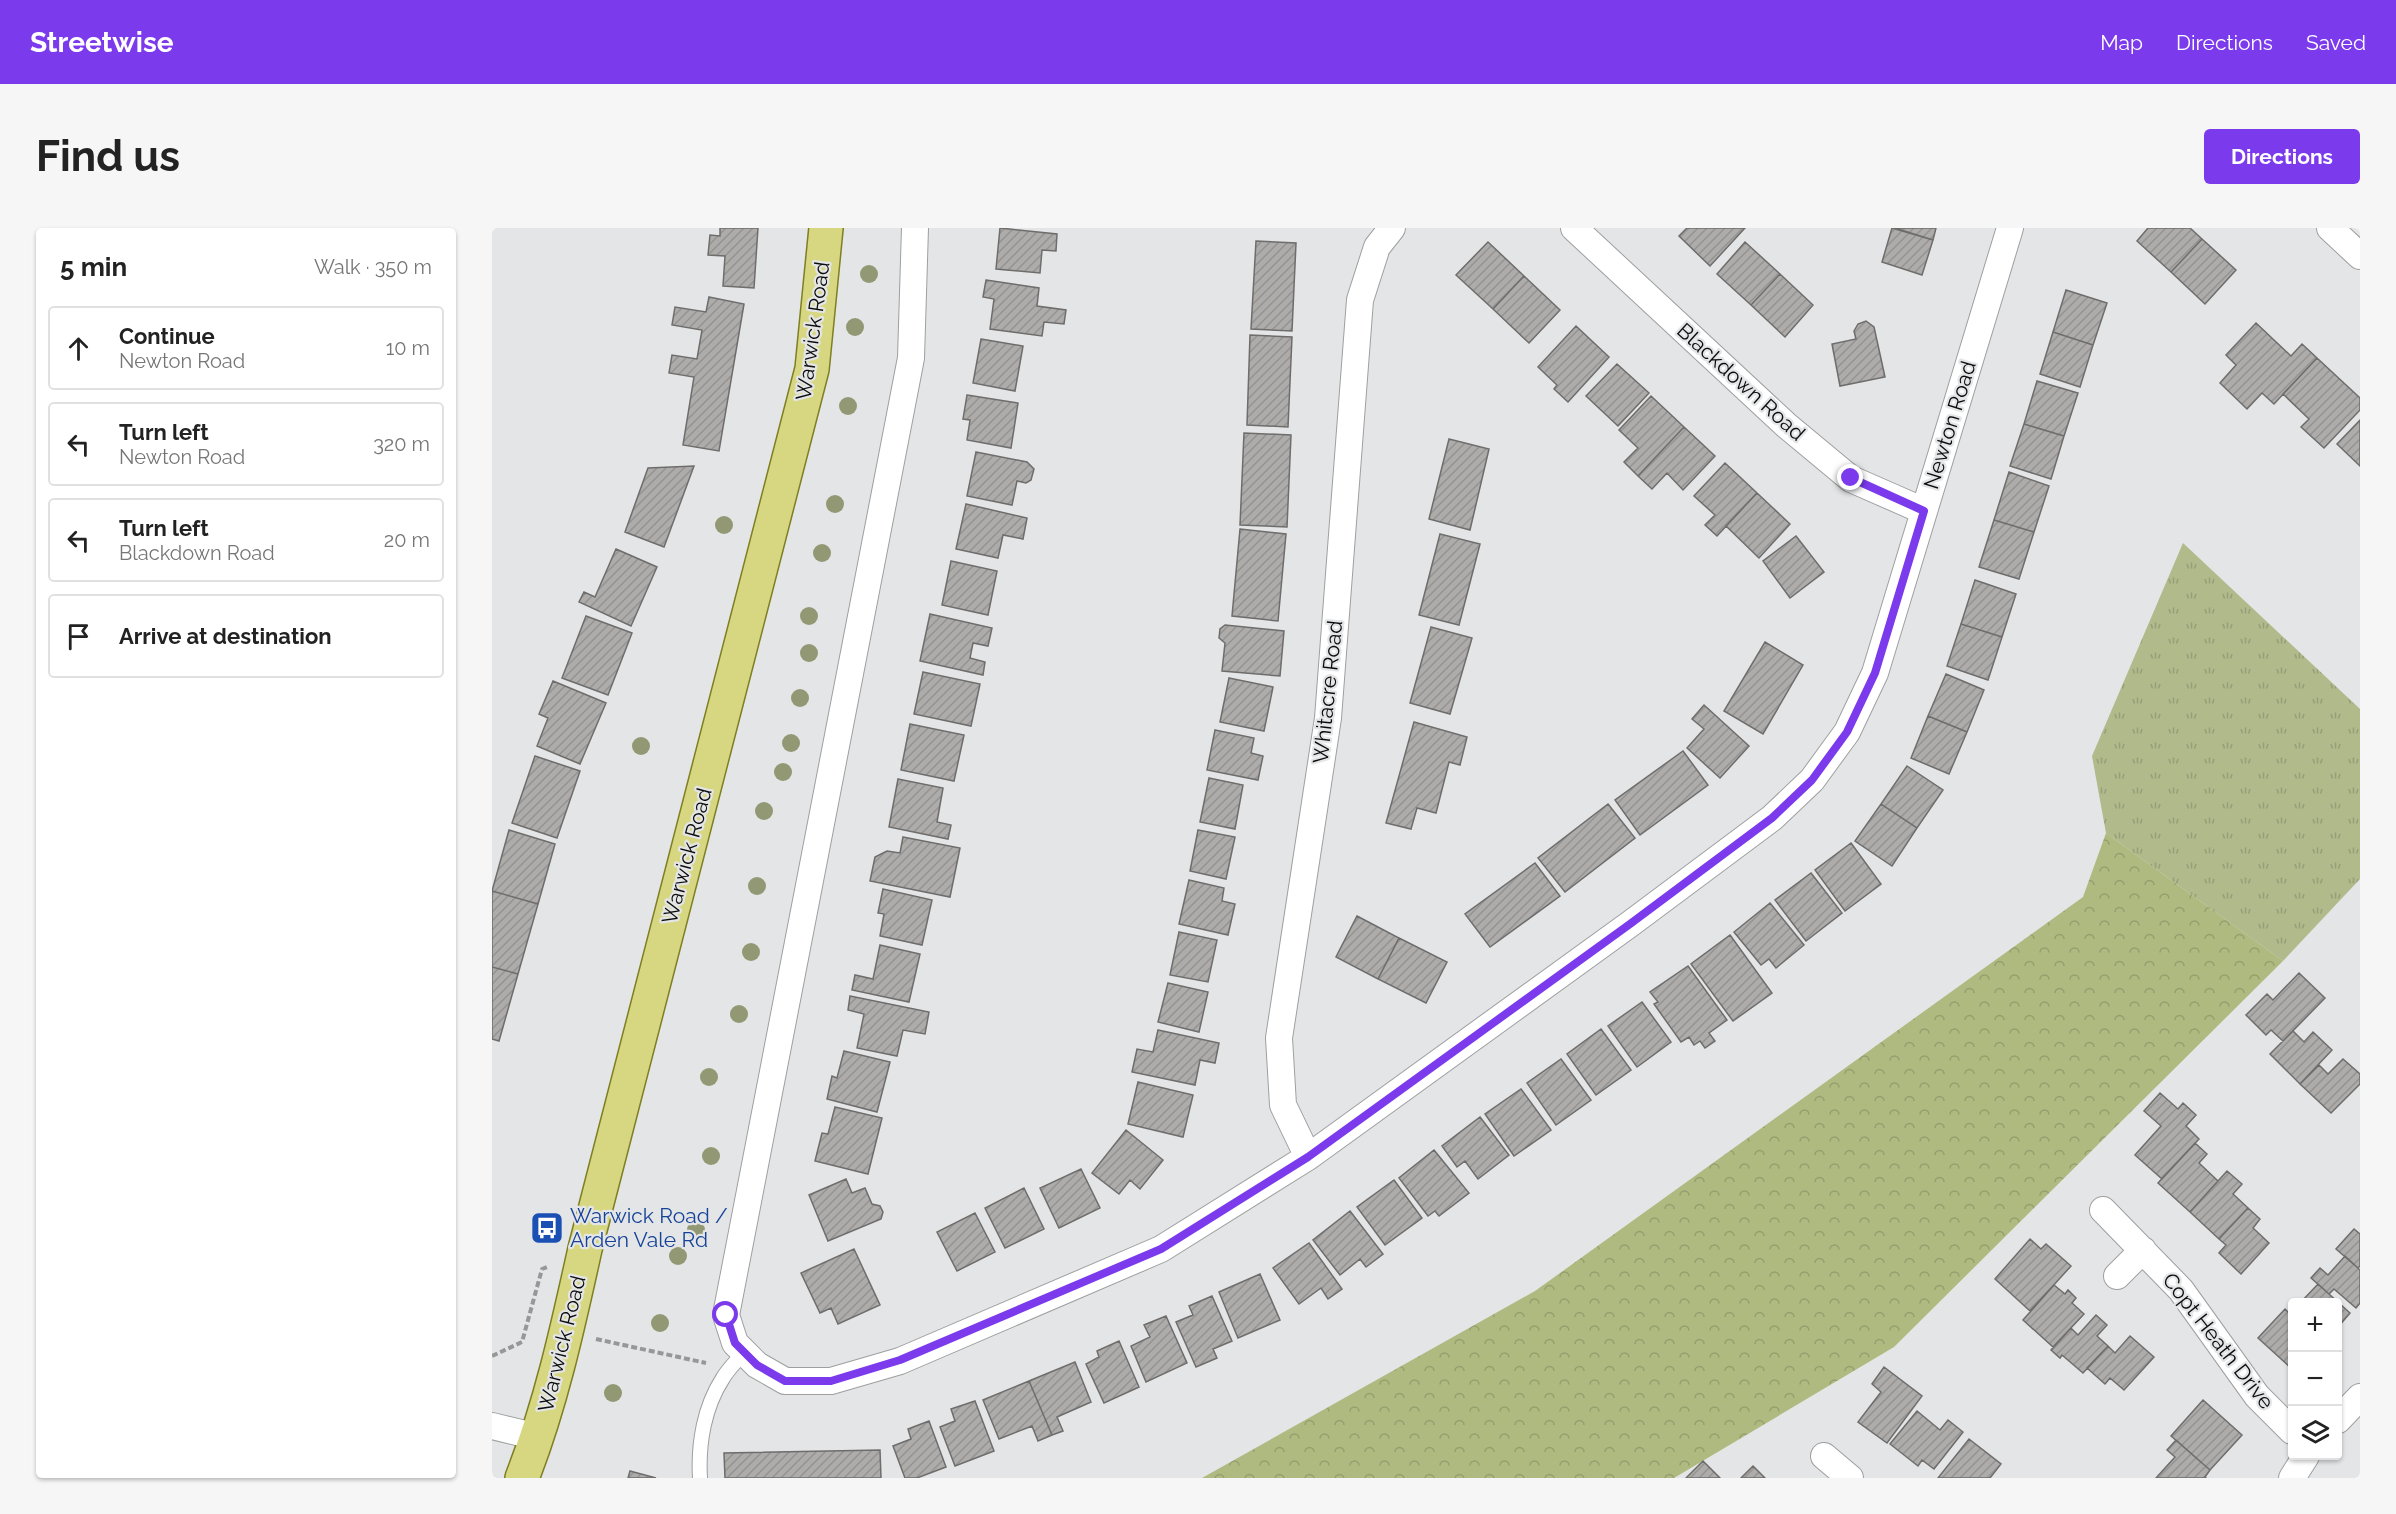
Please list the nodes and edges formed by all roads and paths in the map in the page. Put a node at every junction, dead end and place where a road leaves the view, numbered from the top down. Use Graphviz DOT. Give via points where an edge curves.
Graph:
graph roads {
  1 [pos="826,228"];
  2 [pos="915,228"];
  3 [pos="1392,228"];
  4 [pos="1575,228"];
  5 [pos="2010,228"];
  6 [pos="2330,228"];
  7 [pos="2360,256"];
  8 [pos="1924,511"];
  9 [pos="1308,1157"];
  10 [pos="2103,1210"];
  11 [pos="585,1249"];
  12 [pos="2143,1250"];
  13 [pos="2117,1276"];
  14 [pos="585,1336"];
  15 [pos="492,1356"];
  16 [pos="738,1359"];
  17 [pos="2360,1396"];
  18 [pos="2342,1415"];
  19 [pos="492,1426"];
  20 [pos="2288,1427"];
  21 [pos="538,1437"];
  22 [pos="1824,1456"];
  23 [pos="2303,1460"];
  24 [pos="522,1478"];
  25 [pos="700,1478"];
  26 [pos="1850,1478"];
  27 [pos="2292,1478"];
  1 -- 11 [label="main road, Warwick Road" via="812,369"];
  2 -- 16 [label="street, Newton Road" via="911,358 726,1315"];
  3 -- 9 [label="street, Whitacre Road" via="1377,247 1360,300 1328,718 1281,1022 1284,1105"];
  4 -- 8 [label="street, Blackdown Road" via="1786,425 1851,478"];
  5 -- 8 [label="street, Newton Road"];
  6 -- 7 [label="street"];
  8 -- 9 [label="street, Newton Road" via="1875,673 1847,732 1812,780 1772,818"];
  9 -- 16 [label="street, Newton Road" via="1161,1249 900,1360 831,1381 785,1381"];
  10 -- 12 [label="street, Copt Heath Drive"];
  11 -- 15 [label="path" via="542,1269 522,1342"];
  11 -- 21 [label="main road, Warwick Road"];
  12 -- 13 [label="street"];
  12 -- 20 [label="street, Copt Heath Drive" via="2181,1290 2257,1396"];
  14 -- 16 [label="path" via="718,1366"];
  16 -- 25 [label="lane" via="711,1400 699,1456"];
  17 -- 18 [label="street"];
  19 -- 21 [label="street"];
  21 -- 24 [label="main road, Warwick Road"];
  22 -- 26 [label="street"];
  23 -- 27 [label="street"];
}
